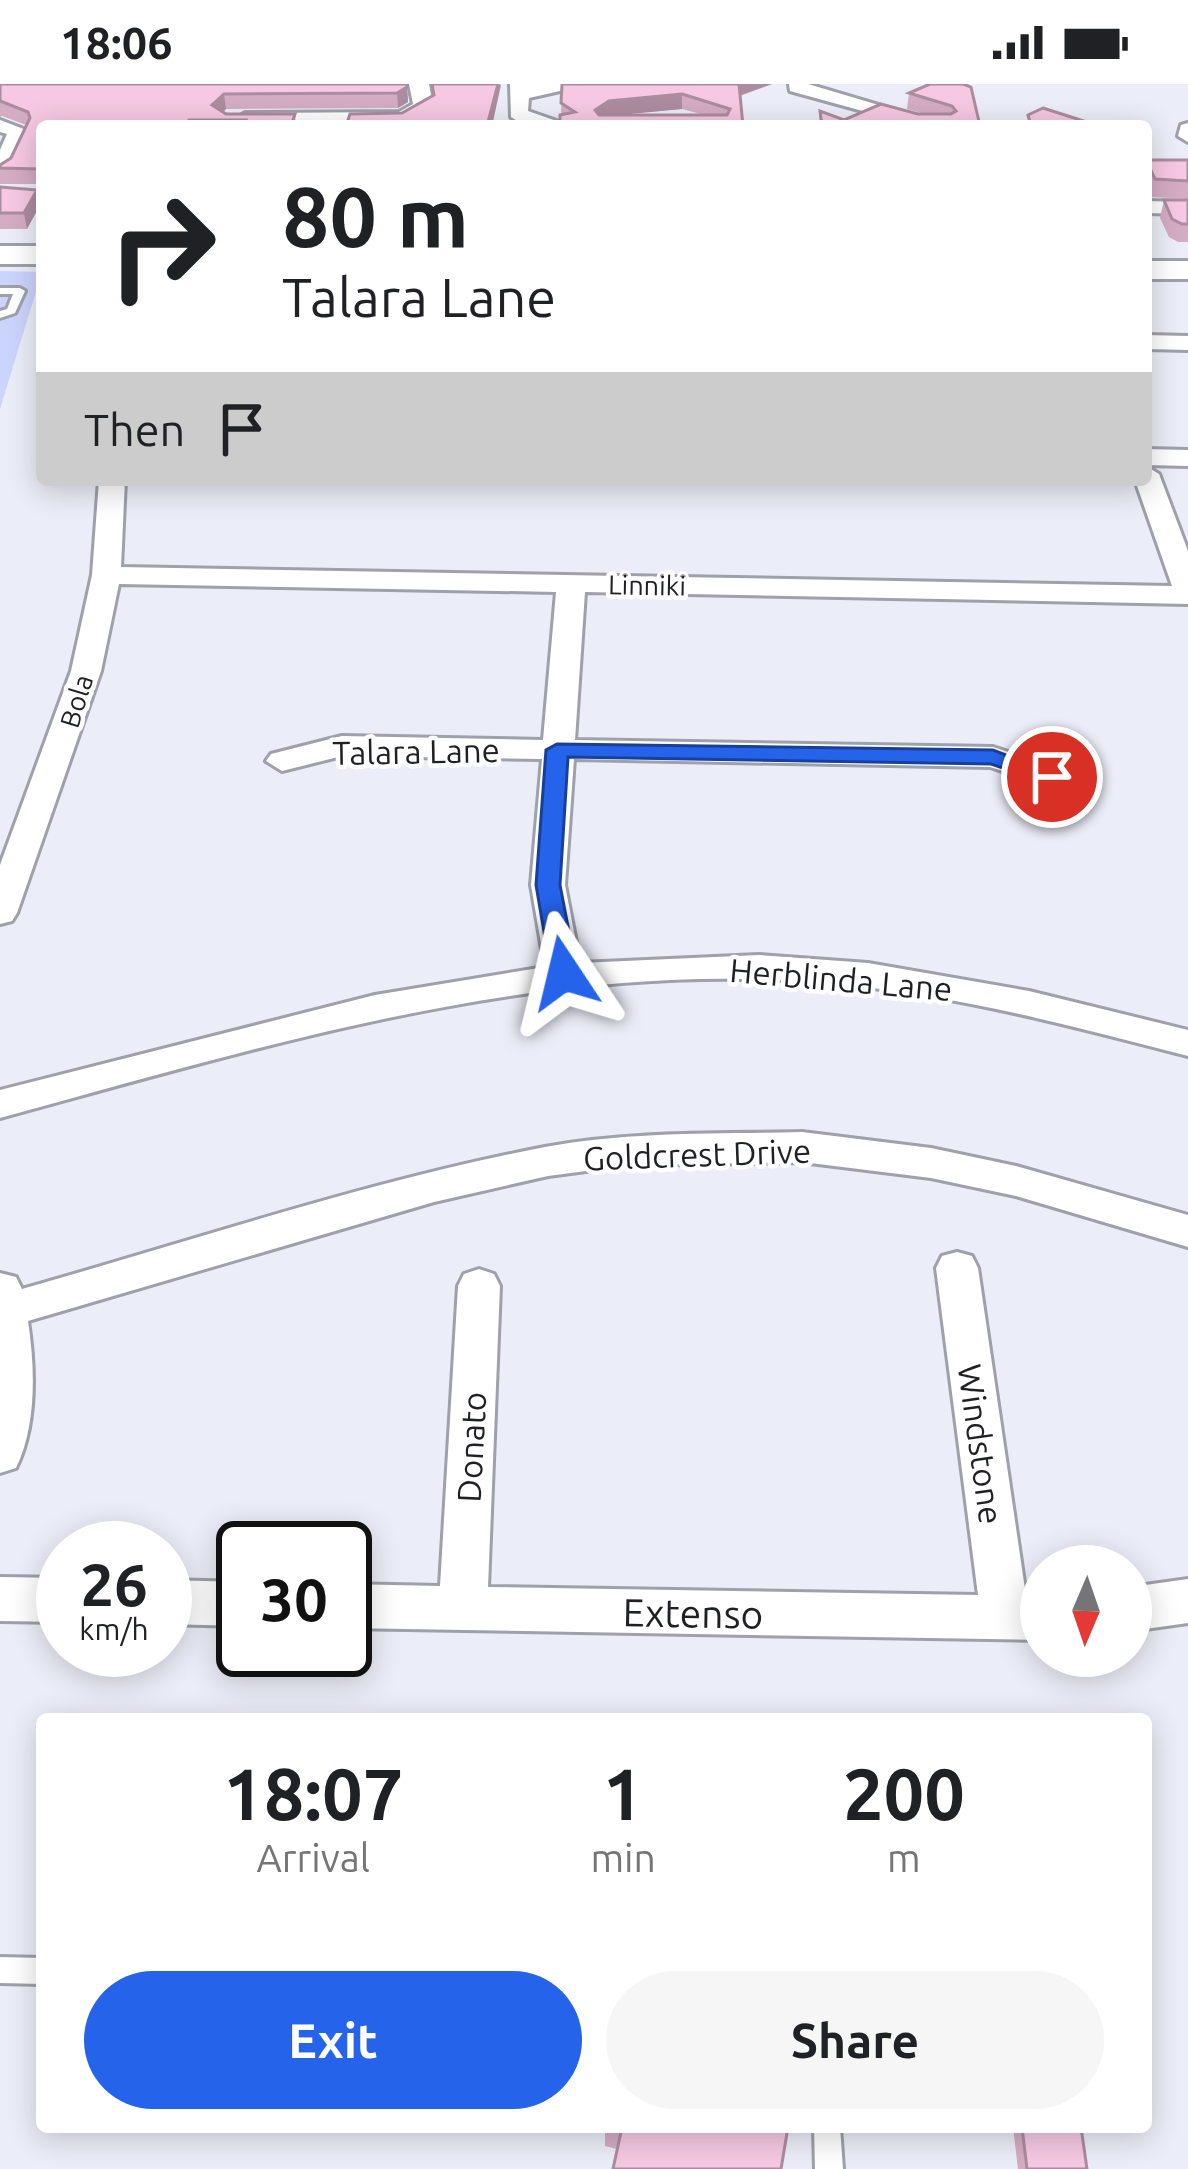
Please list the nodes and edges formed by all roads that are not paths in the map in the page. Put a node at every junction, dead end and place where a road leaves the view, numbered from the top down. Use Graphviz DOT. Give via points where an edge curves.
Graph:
graph roads {
  1 [pos="419,84"];
  2 [pos="581,84"];
  3 [pos="797,86"];
  4 [pos="519,89"];
  5 [pos="238,98"];
  6 [pos="891,110"];
  7 [pos="227,120"];
  8 [pos="376,120"];
  9 [pos="530,120"];
  10 [pos="866,120"];
  11 [pos="920,120"];
  12 [pos="0,126"];
  13 [pos="0,172"];
  14 [pos="1152,208"];
  15 [pos="1188,208"];
  16 [pos="0,255"];
  17 [pos="36,255"];
  18 [pos="1152,270"];
  19 [pos="1188,270"];
  20 [pos="0,291"];
  21 [pos="0,315"];
  22 [pos="1152,342"];
  23 [pos="1188,343"];
  24 [pos="1152,457"];
  25 [pos="1188,458"];
  26 [pos="112,486"];
  27 [pos="1150,486"];
  28 [pos="106,575"];
  29 [pos="571,584"];
  30 [pos="1188,593"];
  31 [pos="557,750"];
  32 [pos="282,760"];
  33 [pos="1052,777"];
  34 [pos="0,913"];
  35 [pos="564,973"];
  36 [pos="1188,1043"];
  37 [pos="0,1104"];
  38 [pos="1188,1231"];
  39 [pos="957,1268"];
  40 [pos="479,1286"];
  41 [pos="2,1302"];
  42 [pos="0,1454"];
  43 [pos="0,1599"];
  44 [pos="36,1600"];
  45 [pos="1188,1601"];
  46 [pos="1020,1603"];
  47 [pos="372,1606"];
  48 [pos="1152,1606"];
  49 [pos="463,1608"];
  50 [pos="1020,1619"];
  51 [pos="0,1970"];
  52 [pos="36,1971"];
  53 [pos="827,2133"];
  54 [pos="830,2169"];
  1 -- 8 [label="street" via="423,106"];
  2 -- 4 [label="street"];
  3 -- 6 [label="street"];
  4 -- 9 [label="street" via="518,112"];
  5 -- 7 [label="street"];
  6 -- 10 [label="street"];
  6 -- 11 [label="street"];
  12 -- 13 [label="street" via="19,131"];
  14 -- 15 [label="street"];
  16 -- 17 [label="main road"];
  18 -- 19 [label="main road"];
  20 -- 21 [label="lane" via="20,291"];
  22 -- 23 [label="street"];
  24 -- 25 [label="street"];
  26 -- 28 [label="street, Bola"];
  27 -- 30 [label="street"];
  28 -- 29 [label="street, Linniki"];
  28 -- 34 [label="street, Bola" via="86,671"];
  29 -- 30 [label="street, Linniki"];
  29 -- 31 [label="street"];
  31 -- 32 [label="street, Talara Lane" via="341,746"];
  31 -- 33 [label="street, Talara Lane" via="993,757"];
  31 -- 35 [label="street" via="548,885"];
  35 -- 36 [label="street, Herblinda Lane" via="758,966 860,974 999,994"];
  35 -- 37 [label="street, Herblinda Lane" via="400,999"];
  38 -- 41 [label="street, Goldcrest Drive" via="931,1163 802,1147 632,1150 434,1187"];
  39 -- 46 [label="street, Windstone"];
  40 -- 49 [label="street, Donato"];
  41 -- 42 [label="street"];
  43 -- 44 [label="street"];
  45 -- 48 [label="street"];
  47 -- 49 [label="street, Extenso"];
  49 -- 50 [label="street, Extenso"];
  51 -- 52 [label="lane"];
  53 -- 54 [label="lane"];
}
